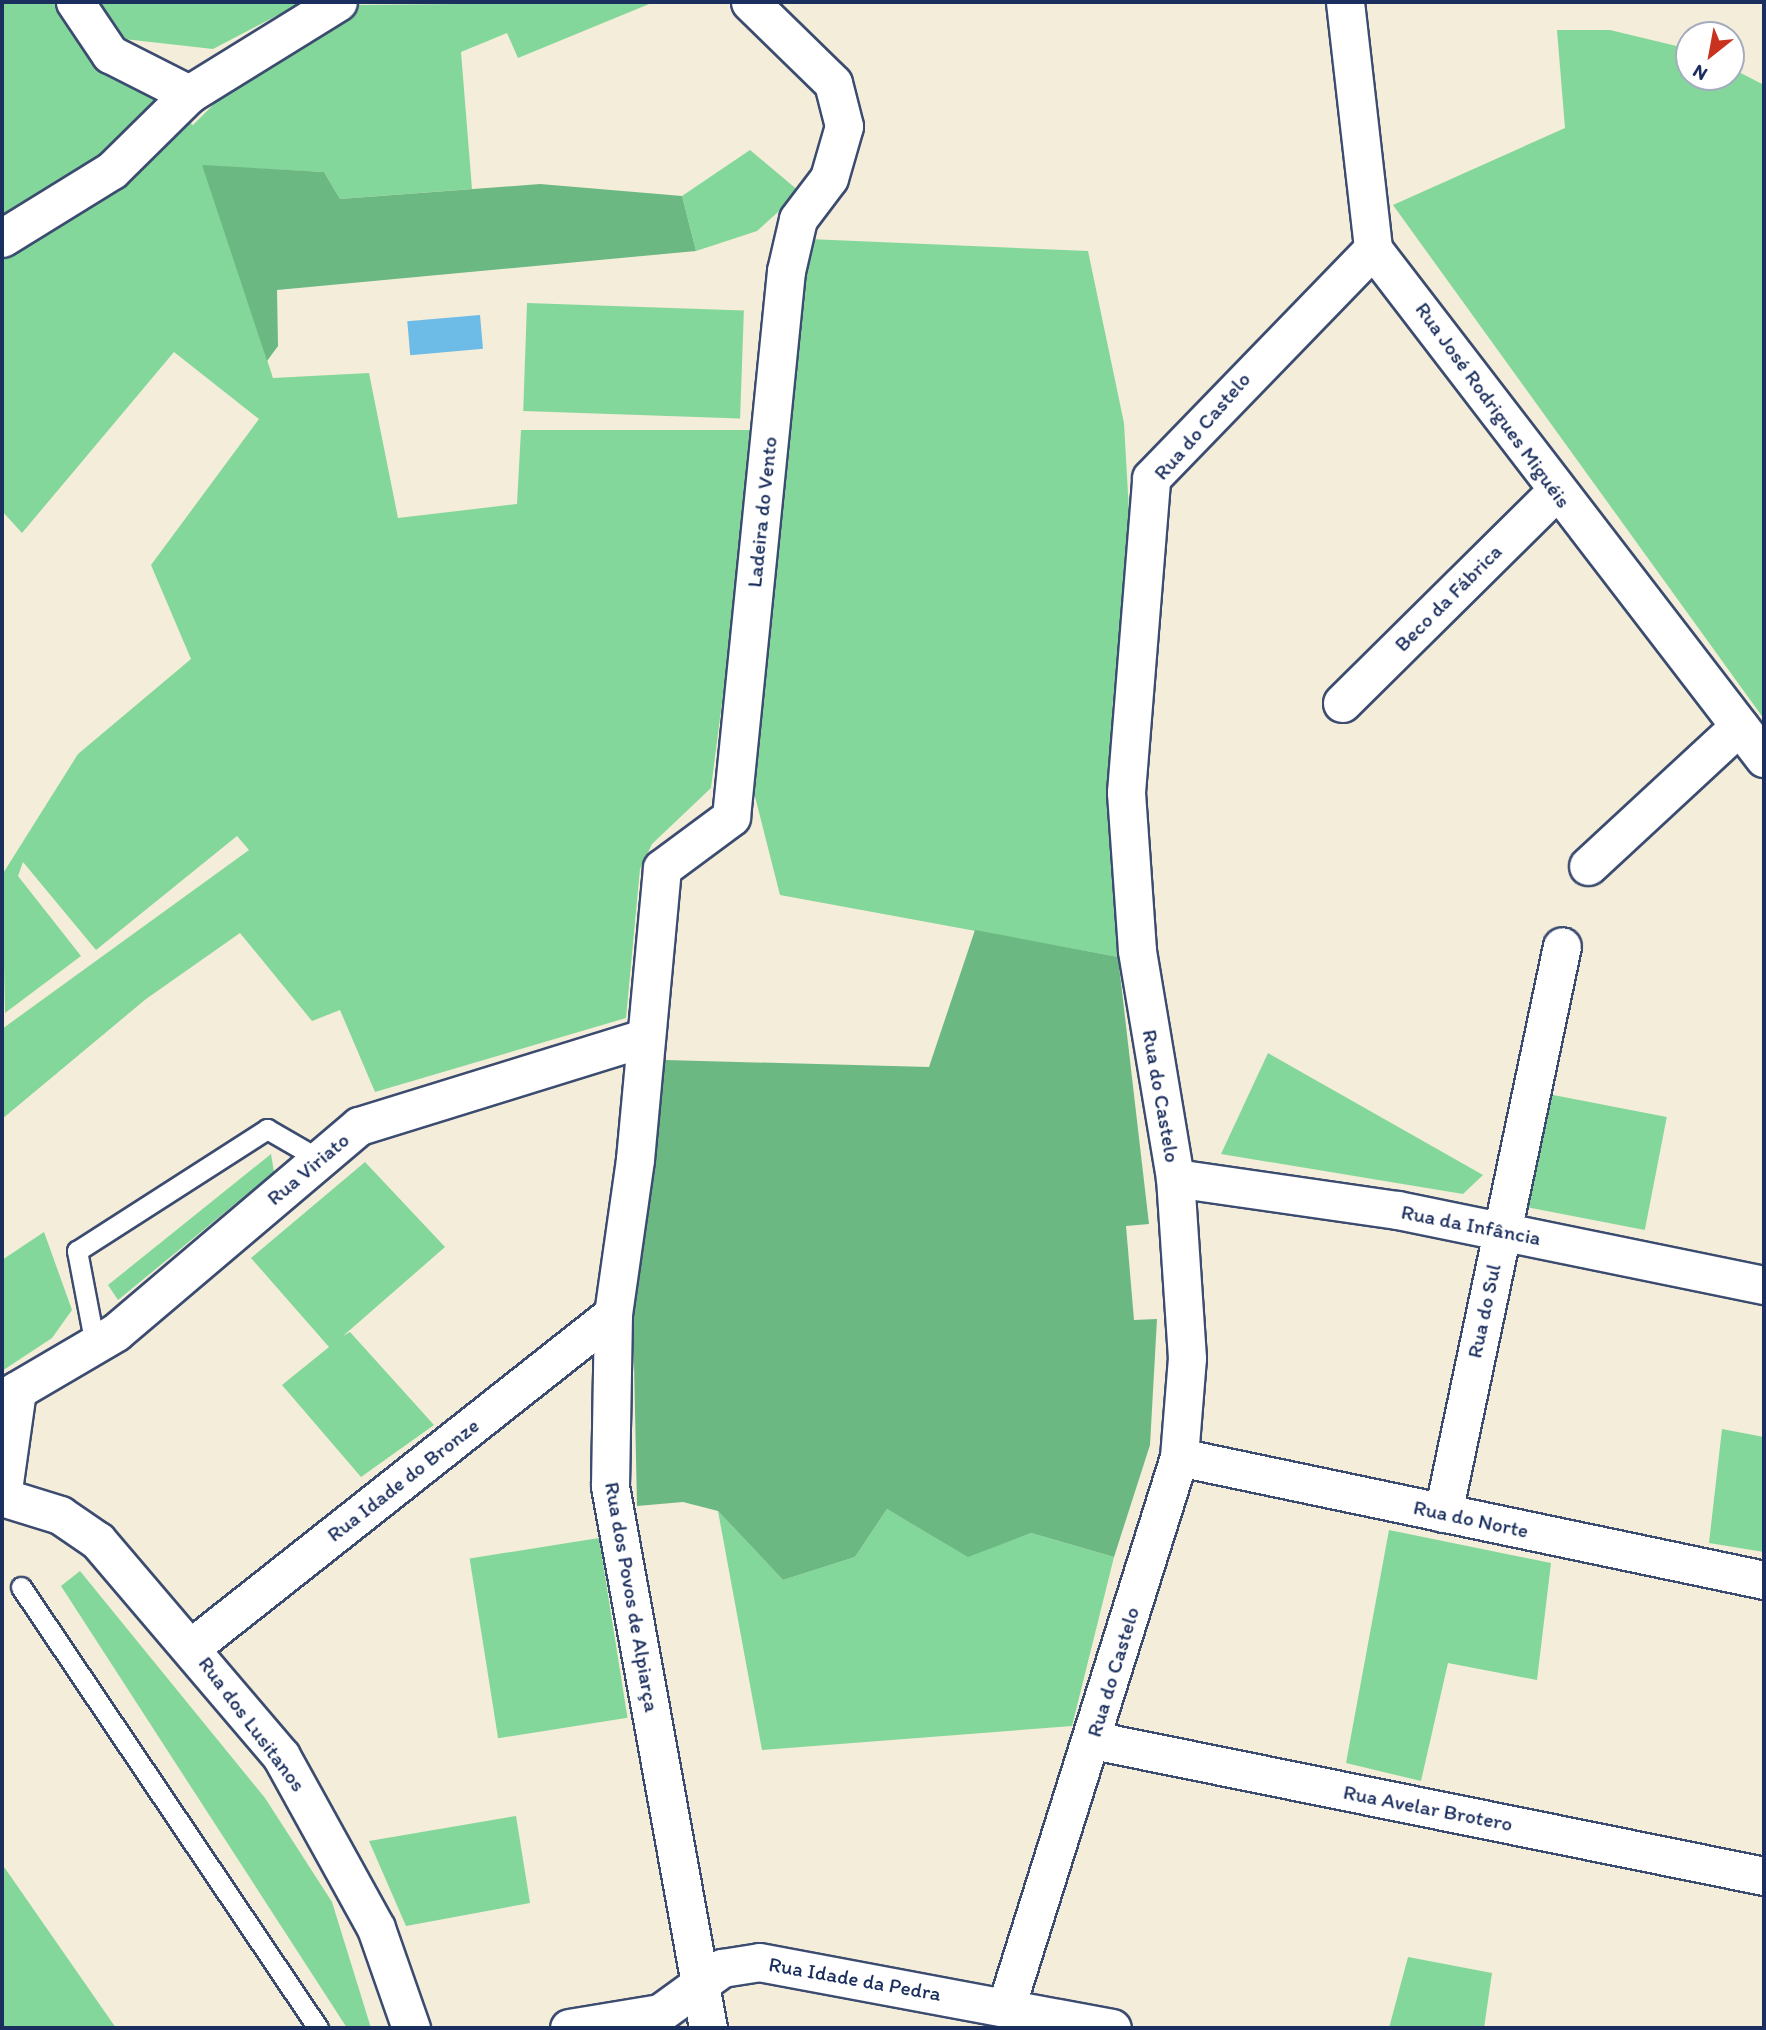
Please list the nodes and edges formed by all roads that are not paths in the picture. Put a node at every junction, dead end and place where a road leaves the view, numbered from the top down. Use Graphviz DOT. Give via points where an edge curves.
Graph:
graph roads {
  1 [pos="75,2"];
  2 [pos="338,2"];
  3 [pos="750,2"];
  4 [pos="1345,2"];
  5 [pos="189,94"];
  6 [pos="2,238"];
  7 [pos="1373,249"];
  8 [pos="1555,492"];
  9 [pos="1342,703"];
  10 [pos="1739,726"];
  11 [pos="1764,758"];
  12 [pos="1588,866"];
  13 [pos="1562,946"];
  14 [pos="646,1037"];
  15 [pos="319,1160"];
  16 [pos="1175,1178"];
  17 [pos="1501,1230"];
  18 [pos="1764,1285"];
  19 [pos="613,1314"];
  20 [pos="94,1345"];
  21 [pos="9,1394"];
  22 [pos="1179,1457"];
  23 [pos="2,1497"];
  24 [pos="1443,1513"];
  25 [pos="1764,1580"];
  26 [pos="21,1587"];
  27 [pos="194,1646"];
  28 [pos="1093,1740"];
  29 [pos="1764,1876"];
  30 [pos="699,1980"];
  31 [pos="1006,2007"];
  32 [pos="318,2028"];
  33 [pos="411,2028"];
  34 [pos="569,2028"];
  35 [pos="708,2028"];
  36 [pos="1112,2028"];
  1 -- 5 [label="street" via="110,54"];
  2 -- 5 [label="street"];
  3 -- 14 [label="street, Ladeira do Vento" via="833,83 844,125 829,178 798,219 786,271 731,817 663,868"];
  4 -- 7 [label="street"];
  5 -- 6 [label="street" via="111,170"];
  7 -- 8 [label="street, Rua José Rodrigues Miguéis"];
  7 -- 16 [label="street, Rua do Castelo" via="1151,478 1126,792 1137,950"];
  8 -- 9 [label="street, Beco da Fábrica"];
  8 -- 10 [label="street, Rua José Rodrigues Miguéis"];
  10 -- 11 [label="street, Rua José Rodrigues Miguéis"];
  10 -- 12 [label="street"];
  13 -- 17 [label="street, Rua do Sul"];
  14 -- 15 [label="street, Rua Viriato" via="359,1126"];
  14 -- 19 [label="street, Rua dos Povos de Alpiarça"];
  15 -- 20 [label="street, Rua Viriato"];
  15 -- 20 [label="lane" via="267,1129 77,1251"];
  16 -- 17 [label="street, Rua da Infância"];
  16 -- 22 [label="street, Rua do Castelo" via="1187,1358"];
  17 -- 18 [label="street, Rua da Infância"];
  17 -- 24 [label="street, Rua do Sul"];
  19 -- 27 [label="street, Rua Idade do Bronze"];
  19 -- 30 [label="street, Rua dos Povos de Alpiarça" via="610,1486"];
  20 -- 21 [label="street, Rua Viriato"];
  21 -- 23 [label="street, Rua Viriato"];
  22 -- 24 [label="street, Rua do Norte"];
  22 -- 28 [label="street, Rua do Castelo"];
  23 -- 27 [label="street, Rua dos Lusitanos" via="80,1527"];
  24 -- 25 [label="street, Rua do Norte"];
  26 -- 32 [label="lane"];
  27 -- 33 [label="street, Rua dos Lusitanos" via="281,1756 334,1844 376,1928"];
  28 -- 29 [label="street, Rua Avelar Brotero"];
  28 -- 31 [label="street, Rua do Castelo"];
  30 -- 31 [label="street, Rua Idade da Pedra" via="722,1968 759,1962"];
  30 -- 34 [label="street, Rua Idade da Pedra" via="660,2013"];
  30 -- 35 [label="street, Rua dos Povos de Alpiarça"];
  31 -- 36 [label="street, Rua Idade da Pedra"];
}
